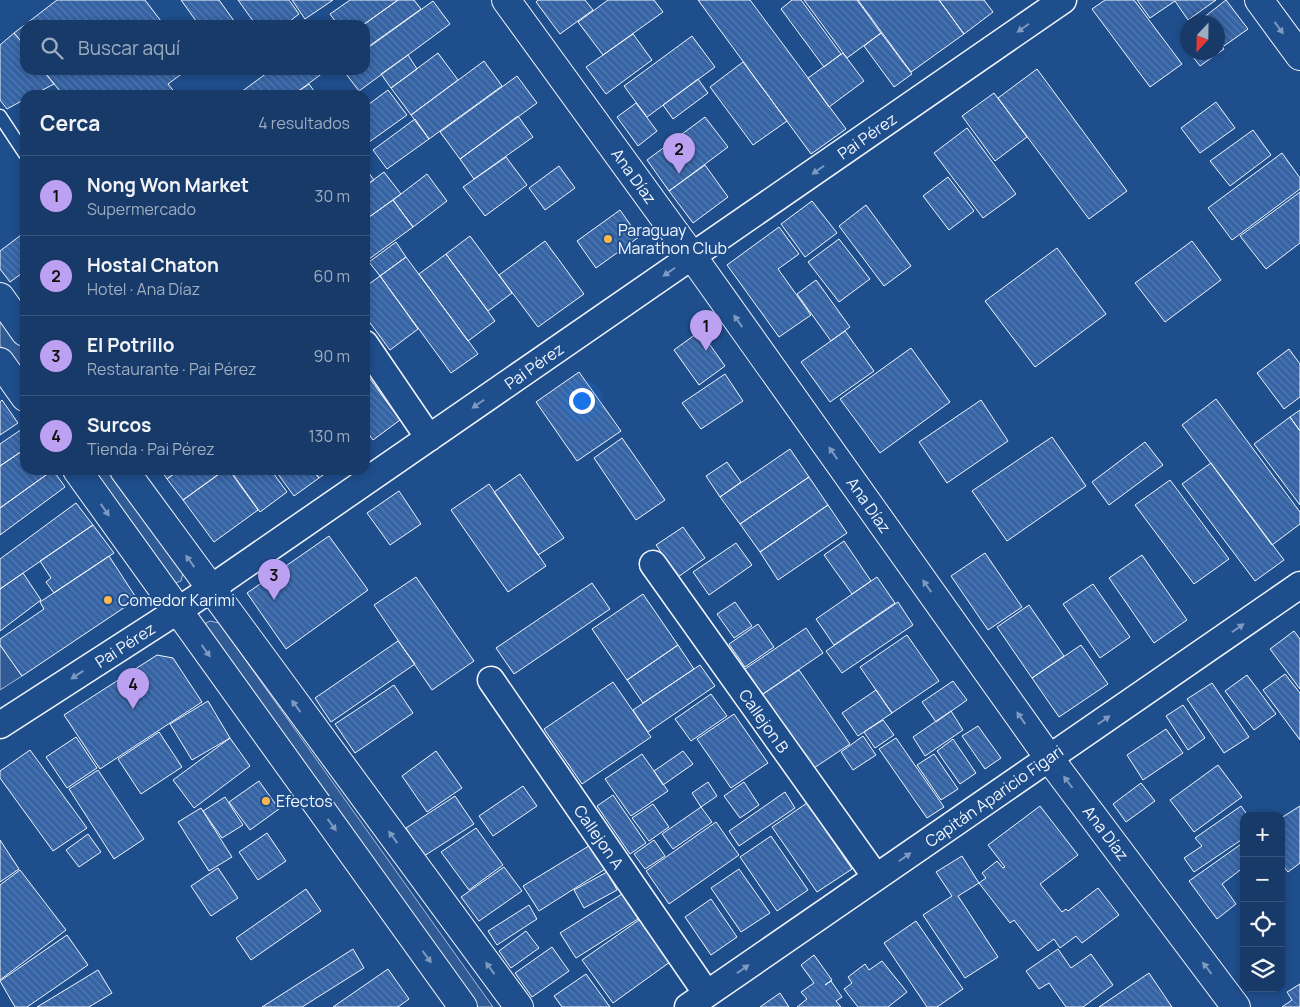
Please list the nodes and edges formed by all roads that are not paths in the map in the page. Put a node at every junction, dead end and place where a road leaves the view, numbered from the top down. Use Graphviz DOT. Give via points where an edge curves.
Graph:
graph roads {
  1 [pos="506,0"];
  2 [pos="1063,0"];
  3 [pos="1259,0"];
  4 [pos="1300,56"];
  5 [pos="0,116"];
  6 [pos="20,146"];
  7 [pos="692,256"];
  8 [pos="0,297"];
  9 [pos="20,325"];
  10 [pos="370,351"];
  11 [pos="0,362"];
  12 [pos="20,390"];
  13 [pos="429,438"];
  14 [pos="81,475"];
  15 [pos="128,475"];
  16 [pos="653,564"];
  17 [pos="1300,585"];
  18 [pos="210,589"];
  19 [pos="177,611"];
  20 [pos="491,680"];
  21 [pos="0,725"];
  22 [pos="1049,758"];
  23 [pos="876,877"];
  24 [pos="698,1000"];
  25 [pos="464,1007"];
  26 [pos="518,1007"];
  27 [pos="1236,1007"];
  1 -- 7 [label="main road, Ana Díaz"];
  2 -- 7 [label="street, Pai Pérez, one-way"];
  3 -- 4 [label="main road, one-way"];
  5 -- 6 [label="lane"];
  7 -- 13 [label="street, Pai Pérez, one-way"];
  22 -- 7 [label="main road, Ana Díaz, one-way"];
  8 -- 9 [label="main road"];
  10 -- 13 [label="street"];
  11 -- 12 [label="main road"];
  13 -- 18 [label="street, Pai Pérez"];
  14 -- 19 [label="main road, one-way"];
  18 -- 15 [label="main road, one-way"];
  16 -- 23 [label="street, Callejon B"];
  22 -- 17 [label="street, Capitán Aparicio Figari, one-way"];
  18 -- 19 [label="street, Pai Pérez"];
  26 -- 18 [label="main road, one-way"];
  19 -- 21 [label="street, Pai Pérez, one-way"];
  19 -- 25 [label="main road, one-way"];
  20 -- 24 [label="street, Callejon A"];
  23 -- 22 [label="street, Capitán Aparicio Figari, one-way"];
  27 -- 22 [label="main road, Ana Díaz, one-way"];
  24 -- 23 [label="street, Capitán Aparicio Figari, one-way"];
}
